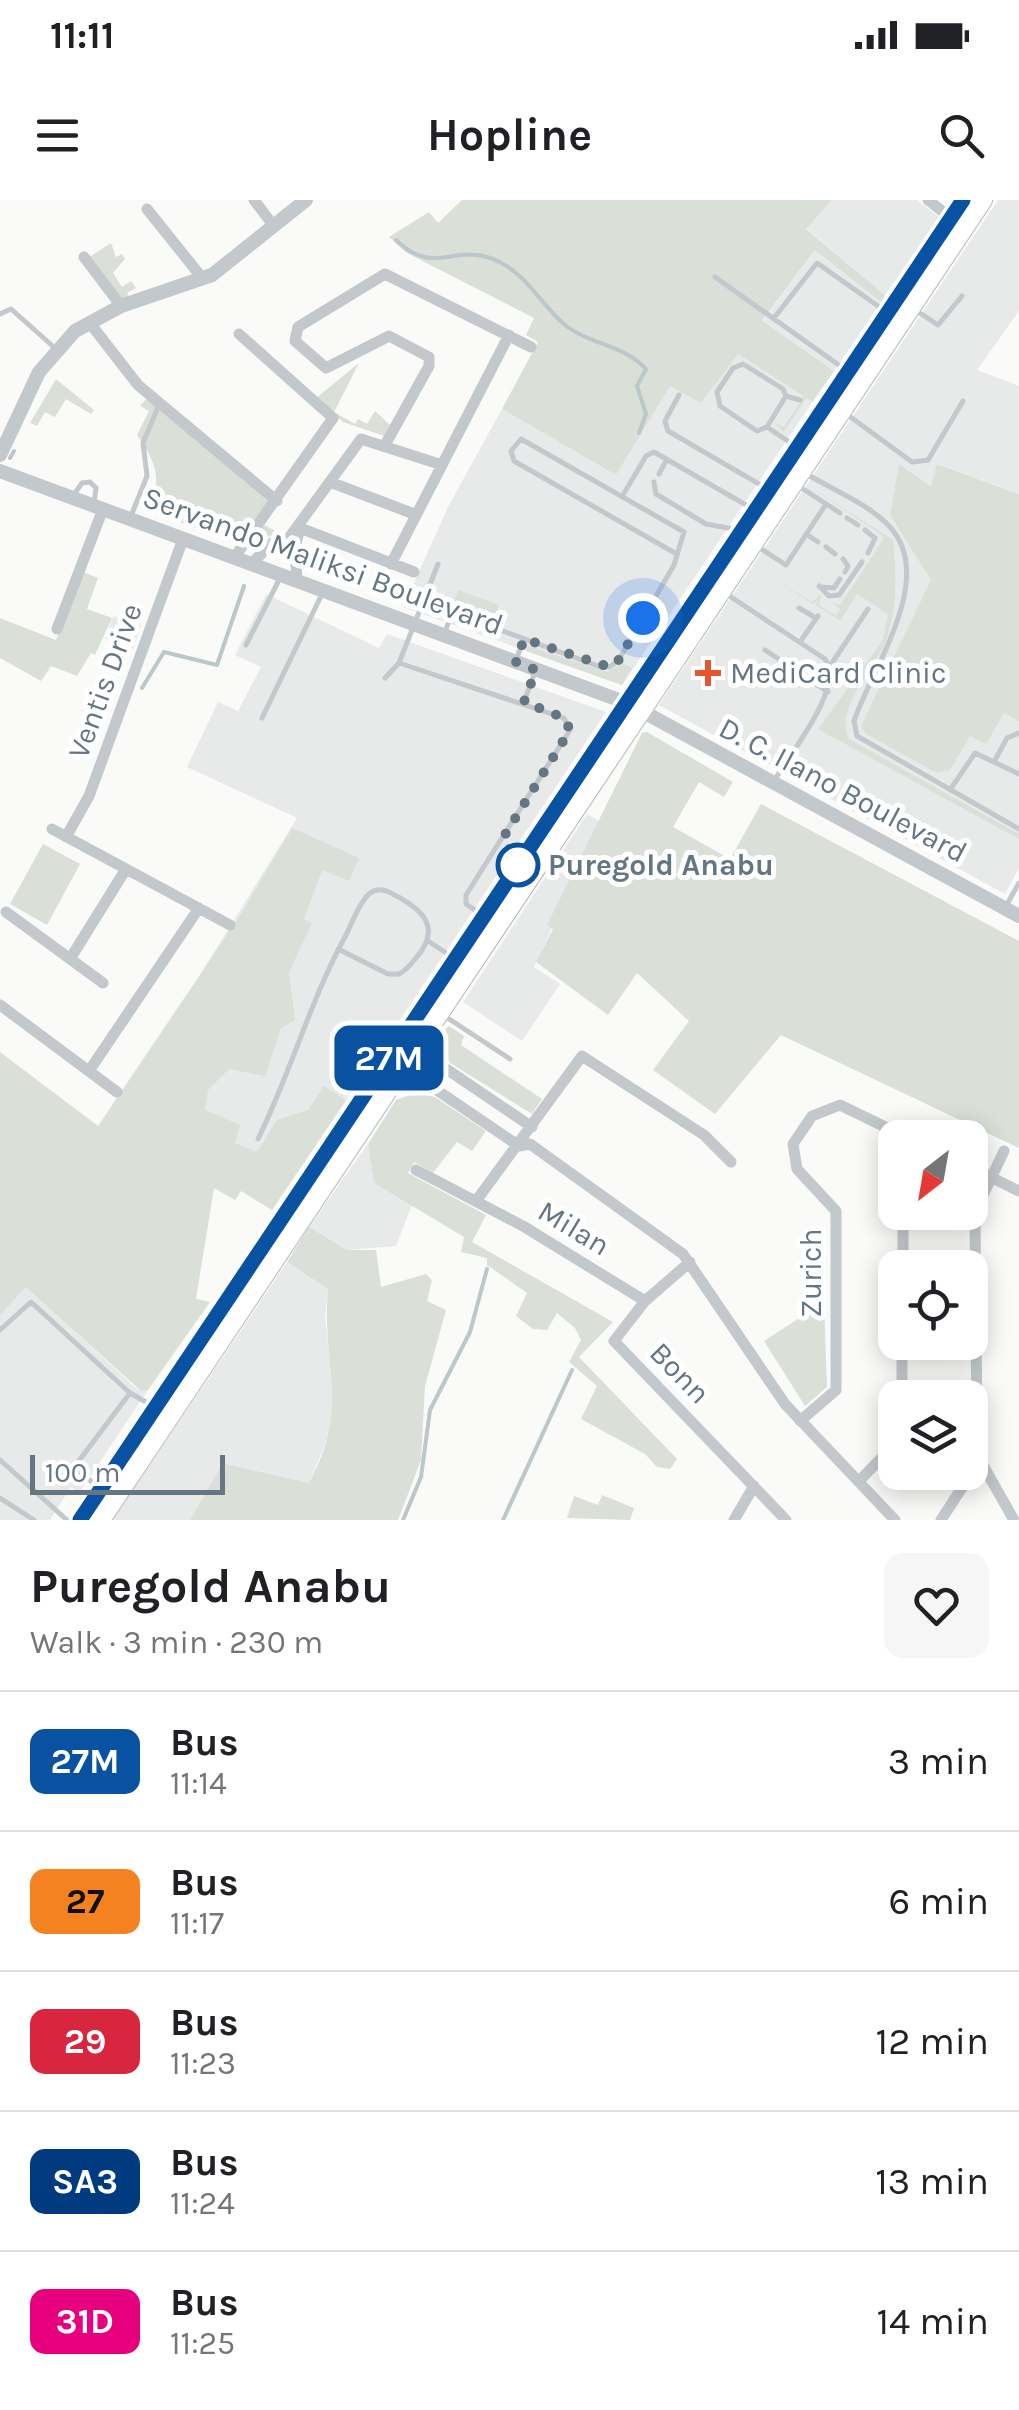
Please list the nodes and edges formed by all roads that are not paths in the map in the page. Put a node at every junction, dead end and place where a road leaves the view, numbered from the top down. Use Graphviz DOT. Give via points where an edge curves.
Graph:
graph roads {
  1 [pos="254,200"];
  2 [pos="306,200"];
  3 [pos="928,200"];
  4 [pos="962,200"];
  5 [pos="983,200"];
  6 [pos="147,208"];
  7 [pos="958,223"];
  8 [pos="273,224"];
  9 [pos="84,257"];
  10 [pos="714,278"];
  11 [pos="204,279"];
  12 [pos="962,296"];
  13 [pos="121,306"];
  14 [pos="912,307"];
  15 [pos="887,313"];
  16 [pos="0,314"];
  17 [pos="774,319"];
  18 [pos="89,322"];
  19 [pos="239,334"];
  20 [pos="509,335"];
  21 [pos="532,346"];
  22 [pos="56,349"];
  23 [pos="848,372"];
  24 [pos="679,395"];
  25 [pos="786,396"];
  26 [pos="800,400"];
  27 [pos="964,401"];
  28 [pos="160,402"];
  29 [pos="842,412"];
  30 [pos="766,427"];
  31 [pos="385,445"];
  32 [pos="0,455"];
  33 [pos="667,459"];
  34 [pos="439,464"];
  35 [pos="800,469"];
  36 [pos="0,471"];
  37 [pos="659,474"];
  38 [pos="330,482"];
  39 [pos="654,482"];
  40 [pos="769,490"];
  41 [pos="623,495"];
  42 [pos="277,501"];
  43 [pos="826,504"];
  44 [pos="98,508"];
  45 [pos="755,510"];
  46 [pos="840,513"];
  47 [pos="414,514"];
  48 [pos="848,518"];
  49 [pos="130,519"];
  50 [pos="300,528"];
  51 [pos="806,534"];
  52 [pos="747,538"];
  53 [pos="184,539"];
  54 [pos="818,542"];
  55 [pos="290,545"];
  56 [pos="826,547"];
  57 [pos="868,553"];
  58 [pos="675,554"];
  59 [pos="836,554"];
  60 [pos="234,558"];
  61 [pos="843,559"];
  62 [pos="862,562"];
  63 [pos="251,564"];
  64 [pos="392,564"];
  65 [pos="438,564"];
  66 [pos="414,572"];
  67 [pos="845,572"];
  68 [pos="281,575"];
  69 [pos="840,580"];
  70 [pos="297,581"];
  71 [pos="324,591"];
  72 [pos="723,591"];
  73 [pos="421,602"];
  74 [pos="799,608"];
  75 [pos="868,609"];
  76 [pos="452,613"];
  77 [pos="643,618"];
  78 [pos="412,624"];
  79 [pos="57,629"];
  80 [pos="444,635"];
  81 [pos="672,636"];
  82 [pos="524,639"];
  83 [pos="800,642"];
  84 [pos="246,645"];
  85 [pos="765,650"];
  86 [pos="516,662"];
  87 [pos="398,663"];
  88 [pos="830,666"];
  89 [pos="536,670"];
  90 [pos="385,678"];
  91 [pos="828,692"];
  92 [pos="524,702"];
  93 [pos="634,708"];
  94 [pos="262,718"];
  95 [pos="1019,732"];
  96 [pos="995,760"];
  97 [pos="1019,774"];
  98 [pos="774,783"];
  99 [pos="950,790"];
  100 [pos="52,829"];
  101 [pos="1019,829"];
  102 [pos="66,836"];
  103 [pos="126,869"];
  104 [pos="1019,883"];
  105 [pos="198,908"];
  106 [pos="1004,909"];
  107 [pos="6,912"];
  108 [pos="1019,916"];
  109 [pos="491,921"];
  110 [pos="230,926"];
  111 [pos="428,941"];
  112 [pos="338,950"];
  113 [pos="70,959"];
  114 [pos="455,959"];
  115 [pos="103,983"];
  116 [pos="0,1005"];
  117 [pos="440,1013"];
  118 [pos="409,1044"];
  119 [pos="510,1059"];
  120 [pos="396,1063"];
  121 [pos="439,1064"];
  122 [pos="89,1071"];
  123 [pos="426,1082"];
  124 [pos="117,1092"];
  125 [pos="489,1098"];
  126 [pos="476,1116"];
  127 [pos="878,1123"];
  128 [pos="532,1127"];
  129 [pos="258,1139"];
  130 [pos="525,1145"];
  131 [pos="1004,1150"];
  132 [pos="731,1162"];
  133 [pos="416,1170"];
  134 [pos="990,1177"];
  135 [pos="1019,1191"];
  136 [pos="476,1201"];
  137 [pos="690,1262"];
  138 [pos="645,1301"];
  139 [pos="0,1330"];
  140 [pos="978,1380"];
  141 [pos="130,1393"];
  142 [pos="156,1407"];
  143 [pos="800,1421"];
  144 [pos="0,1460"];
  145 [pos="878,1461"];
  146 [pos="988,1474"];
  147 [pos="860,1480"];
  148 [pos="754,1486"];
  149 [pos="101,1489"];
  150 [pos="961,1490"];
  151 [pos="0,1498"];
  152 [pos="93,1516"];
  153 [pos="34,1520"];
  154 [pos="66,1520"];
  155 [pos="734,1520"];
  156 [pos="786,1520"];
  157 [pos="896,1520"];
  158 [pos="942,1520"];
  159 [pos="1014,1520"];
  1 -- 8 [label="street"];
  2 -- 8 [label="street"];
  3 -- 7 [label="street"];
  4 -- 7 [label="highway"];
  5 -- 7 [label="highway"];
  6 -- 11 [label="street"];
  7 -- 14 [label="highway"];
  7 -- 15 [label="highway"];
  8 -- 11 [label="street"];
  9 -- 13 [label="street"];
  10 -- 17 [label="lane"];
  11 -- 13 [label="street"];
  12 -- 14 [label="lane" via="938,325"];
  13 -- 18 [label="street"];
  14 -- 29 [label="highway"];
  15 -- 17 [label="lane" via="817,263"];
  15 -- 23 [label="highway"];
  16 -- 22 [label="lane" via="10,309"];
  17 -- 23 [label="lane"];
  18 -- 22 [label="street"];
  18 -- 28 [label="street" via="114,358"];
  19 -- 42 [label="street" via="333,418"];
  20 -- 21 [label="street"];
  20 -- 31 [label="street" via="385,274 296,329 296,344 326,368 389,336 429,358"];
  20 -- 34 [label="street"];
  22 -- 32 [label="street" via="31,385"];
  23 -- 35 [label="highway"];
  24 -- 40 [label="lane" via="664,422 668,431"];
  25 -- 26 [label="lane"];
  25 -- 30 [label="lane"];
  25 -- 30 [label="lane" via="743,364 718,389 723,408 757,431"];
  27 -- 29 [label="lane" via="920,463"];
  28 -- 42 [label="street"];
  28 -- 49 [label="lane" via="142,444 147,476"];
  29 -- 35 [label="highway"];
  30 -- 35 [label="lane"];
  31 -- 34 [label="street"];
  31 -- 38 [label="street" via="358,441"];
  33 -- 37 [label="lane"];
  33 -- 41 [label="lane" via="648,454"];
  33 -- 45 [label="lane"];
  34 -- 47 [label="street"];
  35 -- 40 [label="highway"];
  35 -- 43 [label="lane"];
  35 -- 52 [label="highway"];
  35 -- 99 [label="lane" via="888,525 907,569 892,635 854,730 862,741"];
  36 -- 44 [label="street, Servando Maliksi Boulevard"];
  38 -- 47 [label="street"];
  38 -- 50 [label="street"];
  39 -- 52 [label="lane" via="656,494 706,524 730,525"];
  40 -- 45 [label="highway"];
  41 -- 58 [label="lane" via="682,529"];
  41 -- 58 [label="lane" via="526,440 511,452 514,461"];
  42 -- 60 [label="street"];
  43 -- 46 [label="lane"];
  43 -- 51 [label="lane"];
  44 -- 49 [label="street, Servando Maliksi Boulevard"];
  44 -- 79 [label="street"];
  45 -- 52 [label="highway"];
  47 -- 64 [label="street"];
  48 -- 57 [label="lane" via="875,538"];
  49 -- 53 [label="street, Servando Maliksi Boulevard"];
  50 -- 55 [label="street"];
  50 -- 64 [label="street"];
  51 -- 52 [label="lane" via="786,565"];
  51 -- 54 [label="lane"];
  52 -- 72 [label="highway"];
  52 -- 81 [label="highway"];
  53 -- 60 [label="street, Servando Maliksi Boulevard"];
  53 -- 102 [label="street, Ventis Drive" via="89,796"];
  55 -- 63 [label="street" via="272,543"];
  55 -- 70 [label="street"];
  56 -- 59 [label="lane"];
  58 -- 77 [label="lane"];
  60 -- 63 [label="street, Servando Maliksi Boulevard"];
  61 -- 67 [label="lane"];
  62 -- 69 [label="lane" via="839,595 829,596 819,586 834,588"];
  63 -- 68 [label="street, Servando Maliksi Boulevard"];
  64 -- 66 [label="street"];
  65 -- 73 [label="lane"];
  68 -- 70 [label="street, Servando Maliksi Boulevard"];
  68 -- 84 [label="lane"];
  70 -- 71 [label="street, Servando Maliksi Boulevard"];
  71 -- 78 [label="street, Servando Maliksi Boulevard"];
  71 -- 94 [label="lane"];
  72 -- 83 [label="lane"];
  72 -- 93 [label="highway"];
  73 -- 76 [label="lane"];
  73 -- 78 [label="lane"];
  74 -- 83 [label="lane" via="817,617"];
  75 -- 88 [label="lane"];
  76 -- 80 [label="lane"];
  76 -- 82 [label="lane"];
  77 -- 81 [label="lane"];
  77 -- 82 [label="lane" via="609,667"];
  78 -- 80 [label="street, Servando Maliksi Boulevard"];
  78 -- 87 [label="lane"];
  80 -- 86 [label="street, Servando Maliksi Boulevard"];
  81 -- 93 [label="highway"];
  82 -- 86 [label="lane"];
  83 -- 88 [label="lane"];
  85 -- 91 [label="lane"];
  86 -- 89 [label="street, Servando Maliksi Boulevard"];
  87 -- 90 [label="lane"];
  87 -- 92 [label="lane"];
  88 -- 91 [label="lane"];
  89 -- 92 [label="lane"];
  89 -- 93 [label="street, Servando Maliksi Boulevard"];
  91 -- 98 [label="lane"];
  92 -- 109 [label="lane" via="564,718 570,734 466,895 468,906"];
  93 -- 98 [label="street, D. C. Ilano Boulevard"];
  93 -- 109 [label="highway"];
  95 -- 96 [label="lane" via="1007,738"];
  96 -- 97 [label="lane"];
  96 -- 99 [label="lane" via="975,753"];
  98 -- 106 [label="street, D. C. Ilano Boulevard"];
  99 -- 101 [label="lane"];
  100 -- 102 [label="street"];
  102 -- 103 [label="street"];
  103 -- 105 [label="street"];
  103 -- 113 [label="street"];
  104 -- 106 [label="lane"];
  105 -- 110 [label="street"];
  105 -- 122 [label="street"];
  106 -- 108 [label="street, D. C. Ilano Boulevard"];
  107 -- 113 [label="street"];
  109 -- 114 [label="highway"];
  109 -- 117 [label="highway"];
  111 -- 112 [label="lane" via="399,974"];
  111 -- 112 [label="lane" via="431,927 424,914 380,890 368,895"];
  111 -- 114 [label="lane"];
  112 -- 129 [label="lane"];
  113 -- 115 [label="street"];
  114 -- 118 [label="highway"];
  116 -- 122 [label="street"];
  117 -- 118 [label="highway"];
  117 -- 119 [label="lane"];
  118 -- 120 [label="highway"];
  118 -- 121 [label="street"];
  120 -- 123 [label="street"];
  120 -- 142 [label="highway"];
  120 -- 152 [label="highway"];
  121 -- 123 [label="lane"];
  121 -- 125 [label="street"];
  122 -- 124 [label="street"];
  123 -- 126 [label="street"];
  125 -- 126 [label="lane"];
  125 -- 128 [label="street"];
  126 -- 130 [label="street"];
  127 -- 143 [label="street, Zurich" via="840,1105 812,1116 794,1144 798,1168 836,1211 836,1390"];
  128 -- 130 [label="street"];
  128 -- 132 [label="street" via="585,1056 704,1135"];
  130 -- 136 [label="street"];
  130 -- 137 [label="street"];
  131 -- 134 [label="street"];
  133 -- 136 [label="street, Milan"];
  134 -- 135 [label="street"];
  134 -- 140 [label="street" via="975,1212"];
  136 -- 138 [label="street, Milan"];
  137 -- 138 [label="street, Bonn"];
  137 -- 143 [label="street"];
  138 -- 148 [label="street, Bonn" via="614,1341"];
  139 -- 141 [label="lane" via="31,1302"];
  141 -- 142 [label="lane"];
  141 -- 149 [label="lane" via="76,1464"];
  142 -- 149 [label="highway"];
  143 -- 147 [label="street"];
  144 -- 154 [label="lane"];
  145 -- 147 [label="street"];
  146 -- 159 [label="street"];
  147 -- 157 [label="street"];
  148 -- 155 [label="street"];
  148 -- 156 [label="street, Bonn"];
  149 -- 152 [label="highway"];
  150 -- 158 [label="street"];
  151 -- 153 [label="lane"];
}
